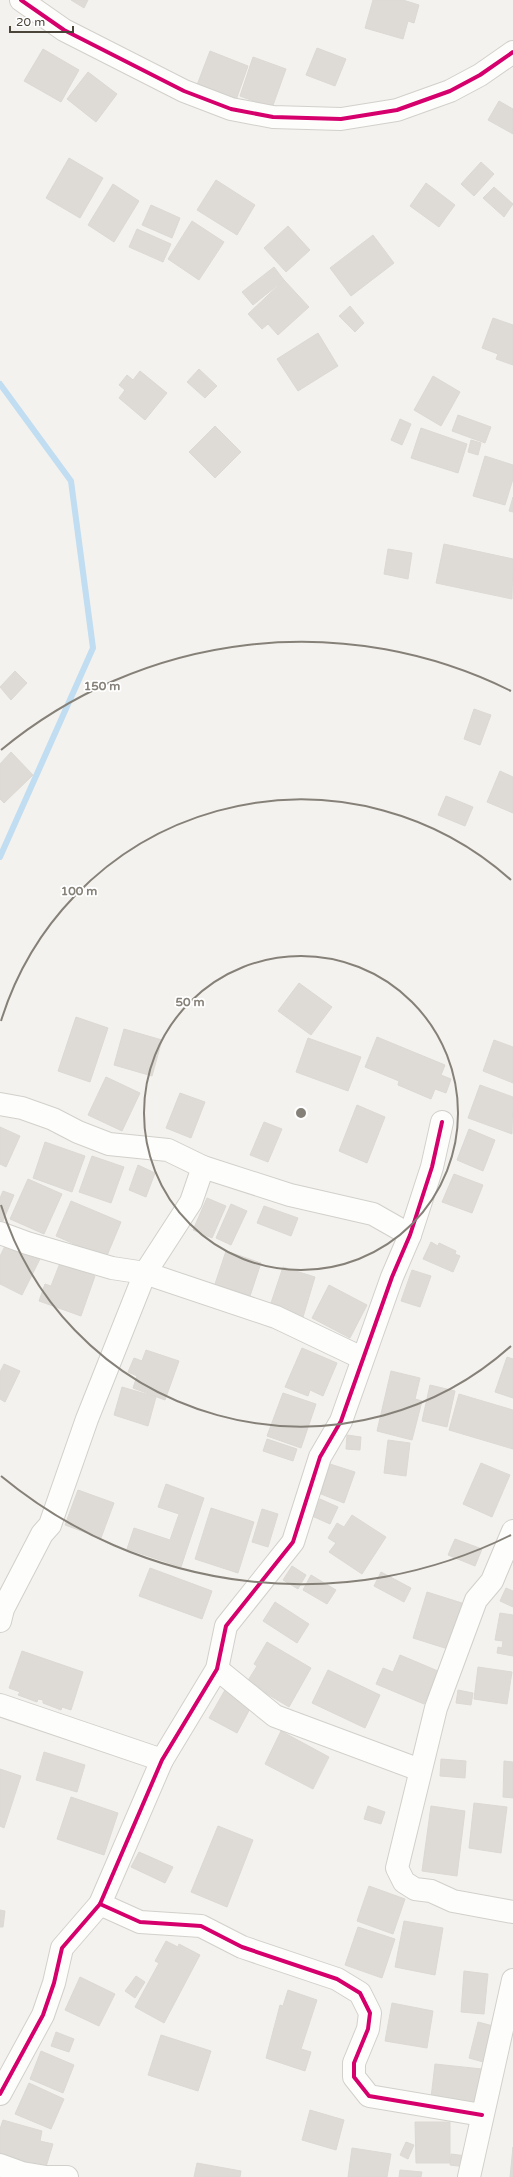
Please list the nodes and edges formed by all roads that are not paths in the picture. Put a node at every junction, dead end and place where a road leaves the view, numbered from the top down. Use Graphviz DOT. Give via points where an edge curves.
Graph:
graph roads {
  1 [pos="21,0"];
  2 [pos="513,52"];
  3 [pos="0,1104"];
  4 [pos="442,1122"];
  5 [pos="203,1167"];
  6 [pos="0,1232"];
  7 [pos="410,1235"];
  8 [pos="146,1273"];
  9 [pos="362,1358"];
  10 [pos="513,1531"];
  11 [pos="0,1621"];
  12 [pos="217,1669"];
  13 [pos="0,1706"];
  14 [pos="162,1760"];
  15 [pos="420,1770"];
  16 [pos="100,1904"];
  17 [pos="513,1912"];
  18 [pos="513,1980"];
  19 [pos="513,1985"];
  20 [pos="0,2094"];
  21 [pos="482,2116"];
  22 [pos="0,2166"];
  23 [pos="46,2177"];
  24 [pos="50,2177"];
  25 [pos="67,2177"];
  26 [pos="469,2177"];
  1 -- 2 [label="street" via="64,30 184,91 231,109 273,117 341,119 397,110 450,91 480,75"];
  3 -- 5 [label="street" via="22,1108 53,1119 109,1144 168,1150"];
  4 -- 7 [label="street" via="432,1167"];
  5 -- 7 [label="street" via="290,1195 373,1214"];
  5 -- 8 [label="street" via="191,1202"];
  6 -- 8 [label="street" via="27,1244 112,1268"];
  7 -- 9 [label="street"];
  8 -- 9 [label="street" via="276,1317"];
  8 -- 11 [label="street" via="87,1419 50,1525 42,1534 3,1609"];
  9 -- 12 [label="street" via="341,1421 320,1457 292,1542 226,1626"];
  10 -- 15 [label="street" via="492,1581 476,1600 436,1708"];
  12 -- 14 [label="street"];
  12 -- 15 [label="street" via="275,1716"];
  13 -- 14 [label="street"];
  14 -- 16 [label="street"];
  15 -- 17 [label="street" via="397,1868 404,1882 415,1889 431,1891 453,1900"];
  16 -- 20 [label="street" via="62,1948 43,2015"];
  16 -- 21 [label="street" via="140,1922 201,1926 242,1947 338,1979 360,1993 370,2013 368,2030 354,2063 354,2077 370,2096"];
  18 -- 19 [label="street"];
  19 -- 21 [label="street"];
  21 -- 26 [label="street"];
  22 -- 23 [label="street"];
  24 -- 25 [label="street"];
}
